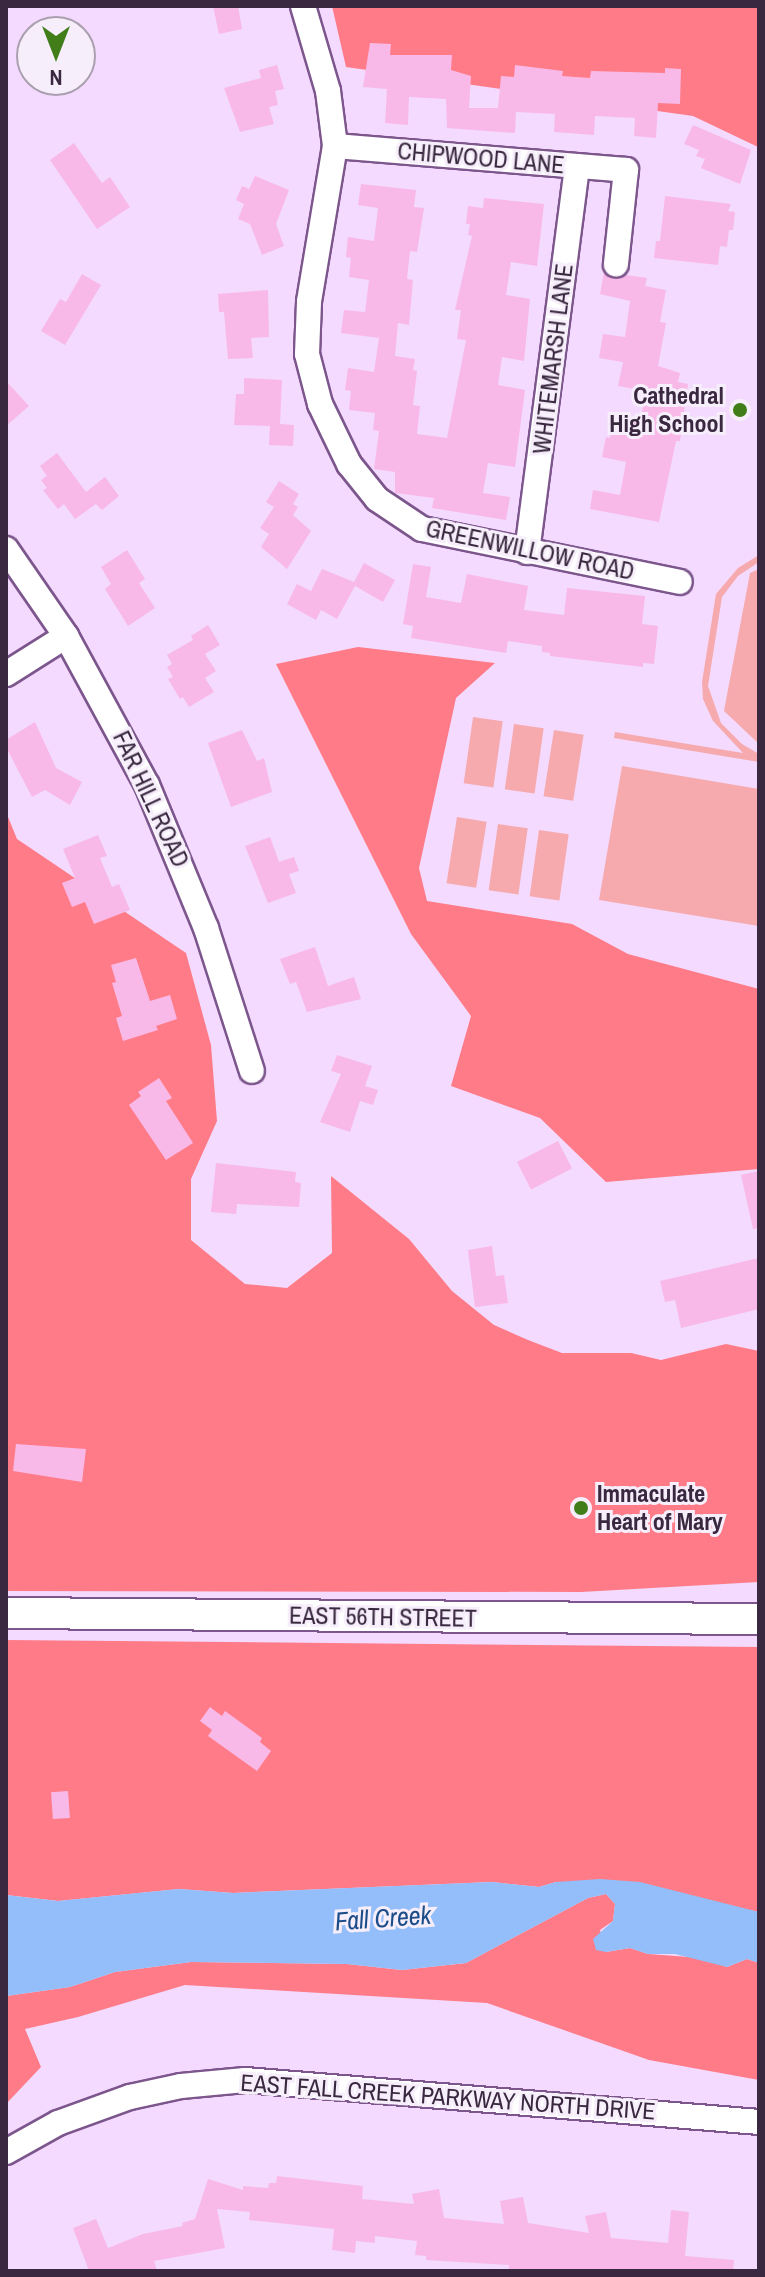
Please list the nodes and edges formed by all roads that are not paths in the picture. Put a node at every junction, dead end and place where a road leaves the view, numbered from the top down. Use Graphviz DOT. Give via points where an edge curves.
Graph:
graph roads {
  1 [pos="303,6"];
  2 [pos="335,146"];
  3 [pos="577,166"];
  4 [pos="616,264"];
  5 [pos="6,549"];
  6 [pos="527,552"];
  7 [pos="680,582"];
  8 [pos="66,636"];
  9 [pos="6,674"];
  10 [pos="252,1071"];
  11 [pos="6,1613"];
  12 [pos="759,1619"];
  13 [pos="759,2122"];
  14 [pos="6,2152"];
  1 -- 2 [label="street, GREENWILLOW ROAD" via="328,91"];
  2 -- 3 [label="street, CHIPWOOD LANE"];
  2 -- 6 [label="street, GREENWILLOW ROAD" via="307,328 310,371 327,421 359,478 398,516 422,529"];
  3 -- 4 [label="street, CHIPWOOD LANE" via="626,170"];
  3 -- 6 [label="street, WHITEMARSH LANE"];
  5 -- 8 [label="street, FAR HILL ROAD"];
  6 -- 7 [label="street, GREENWILLOW ROAD"];
  8 -- 9 [label="street"];
  8 -- 10 [label="street, FAR HILL ROAD" via="121,732 163,821 206,928"];
  11 -- 12 [label="main road, EAST 56TH STREET"];
  13 -- 14 [label="street, EAST FALL CREEK PARKWAY NORTH DRIVE" via="245,2080 130,2097 58,2123"];
}
